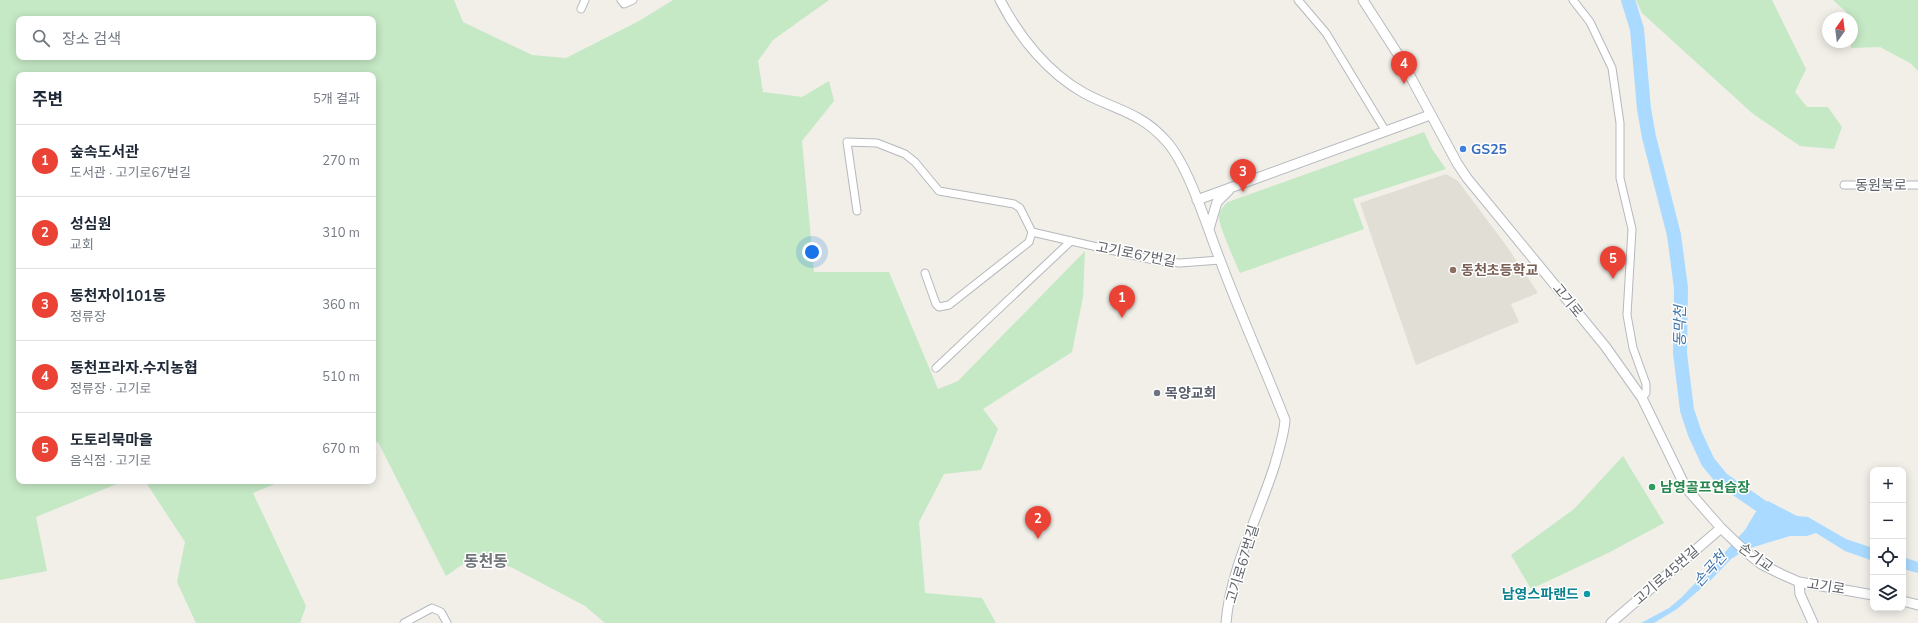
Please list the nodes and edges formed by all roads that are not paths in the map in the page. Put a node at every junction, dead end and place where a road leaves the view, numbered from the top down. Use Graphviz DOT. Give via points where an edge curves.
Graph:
graph roads {
  1 [pos="585,0"];
  2 [pos="621,0"];
  3 [pos="633,0"];
  4 [pos="1000,0"];
  5 [pos="1298,0"];
  6 [pos="1363,0"];
  7 [pos="1574,0"];
  8 [pos="581,9"];
  9 [pos="1430,115"];
  10 [pos="1385,130"];
  11 [pos="1844,184"];
  12 [pos="1918,185"];
  13 [pos="1232,187"];
  14 [pos="1197,200"];
  15 [pos="857,211"];
  16 [pos="1209,229"];
  17 [pos="1032,232"];
  18 [pos="1072,241"];
  19 [pos="1220,260"];
  20 [pos="925,273"];
  21 [pos="936,368"];
  22 [pos="1642,398"];
  23 [pos="1721,528"];
  24 [pos="1733,539"];
  25 [pos="1781,574"];
  26 [pos="1799,582"];
  27 [pos="1870,594"];
  28 [pos="1906,602"];
  29 [pos="1918,605"];
  30 [pos="404,623"];
  31 [pos="447,623"];
  32 [pos="1226,623"];
  33 [pos="1611,623"];
  34 [pos="1813,623"];
  1 -- 8 [label="street"];
  2 -- 3 [label="street" via="624,4"];
  4 -- 14 [label="street" via="1029,45 1067,83 1085,94 1138,117 1167,142"];
  5 -- 10 [label="street" via="1326,33"];
  6 -- 9 [label="street, 고기로" via="1400,59"];
  7 -- 22 [label="street" via="1590,22 1612,68 1620,123 1620,178 1632,229 1627,315 1633,348 1646,384 1646,393"];
  9 -- 10 [label="street"];
  9 -- 22 [label="street, 고기로" via="1467,178 1579,313"];
  10 -- 13 [label="street"];
  11 -- 12 [label="street, 동원북로"];
  13 -- 14 [label="street"];
  13 -- 16 [label="street" via="1217,202"];
  14 -- 16 [label="street"];
  15 -- 17 [label="street" via="847,142 877,143 905,154 939,191 1014,204 1020,208"];
  16 -- 19 [label="street"];
  17 -- 18 [label="street, 고기로67번길"];
  17 -- 20 [label="street" via="1029,242 949,305 939,307 936,304"];
  18 -- 19 [label="street, 고기로67번길" via="1172,262"];
  18 -- 21 [label="street"];
  19 -- 32 [label="street, 고기로67번길" via="1285,420 1272,473 1237,573"];
  22 -- 23 [label="street, 고기로" via="1686,488"];
  23 -- 24 [label="street, 고기로"];
  23 -- 33 [label="street, 고기로45번길"];
  24 -- 25 [label="street, 손기교" via="1761,564"];
  25 -- 26 [label="street, 고기로"];
  26 -- 27 [label="street, 고기로"];
  26 -- 34 [label="street" via="1800,594"];
  28 -- 29 [label="street"];
  30 -- 31 [label="street" via="432,608 442,612"];
}
